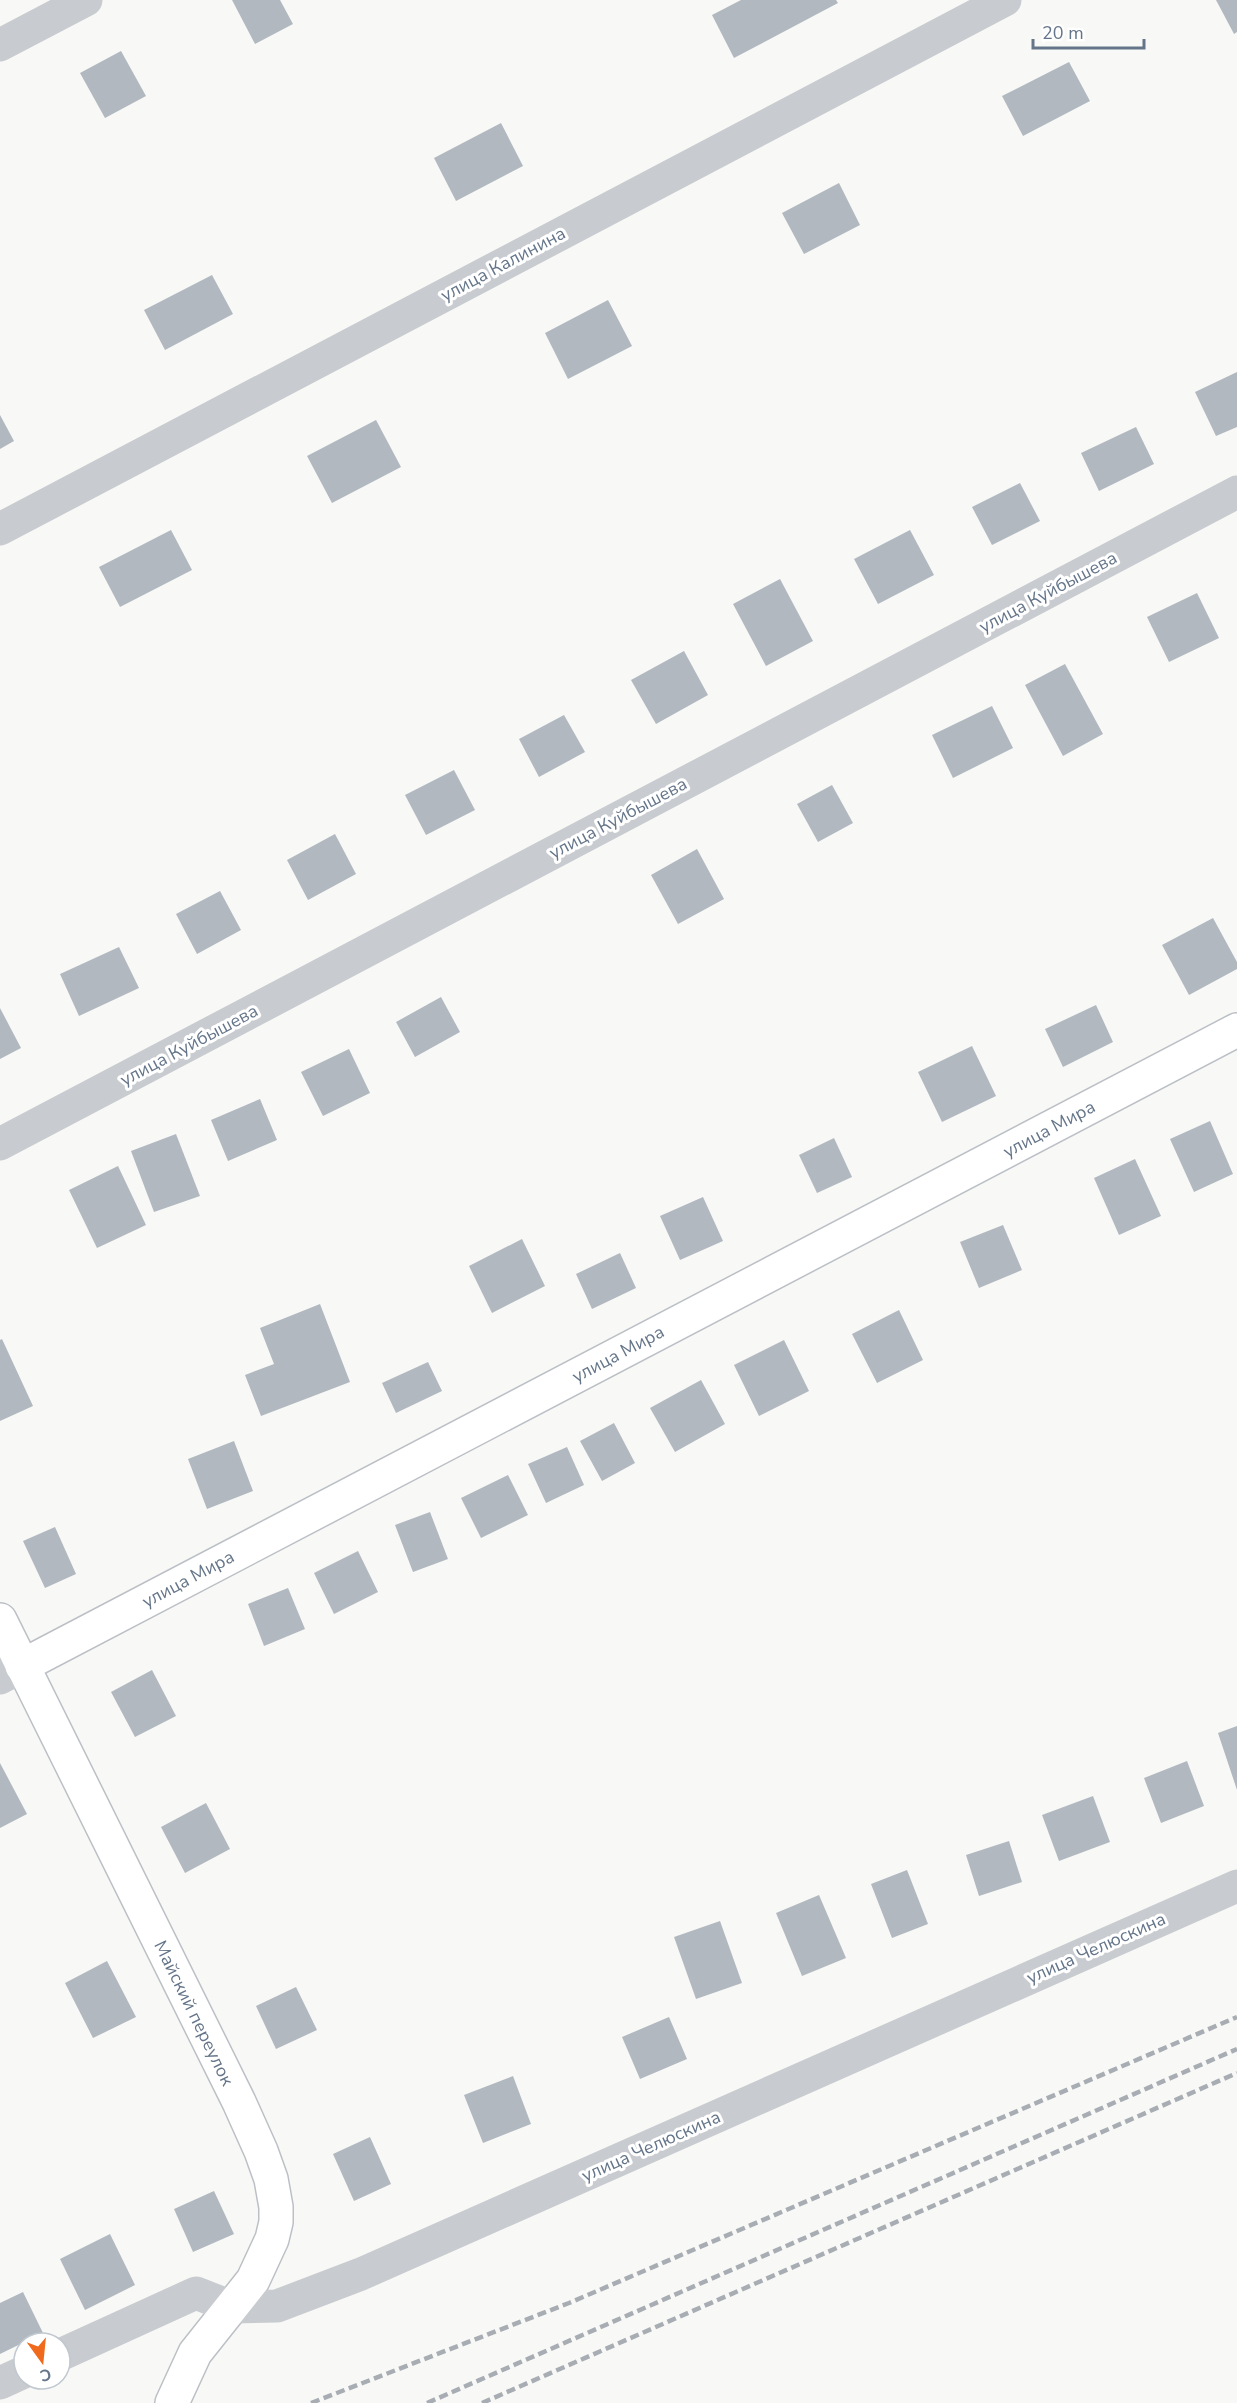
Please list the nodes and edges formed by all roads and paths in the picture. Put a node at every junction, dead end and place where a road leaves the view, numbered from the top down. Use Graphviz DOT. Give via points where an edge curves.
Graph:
graph roads {
  1 [pos="86,0"];
  2 [pos="1005,0"];
  3 [pos="0,45"];
  4 [pos="1237,492"];
  5 [pos="0,529"];
  6 [pos="1237,1030"];
  7 [pos="0,1144"];
  8 [pos="0,1620"];
  9 [pos="11,1672"];
  10 [pos="1237,1886"];
  11 [pos="232,2307"];
  12 [pos="72,2350"];
  13 [pos="172,2403"];
  1 -- 3 [label="street"];
  2 -- 5 [label="street, улица Калинина"];
  4 -- 7 [label="street, улица Куйбышева"];
  6 -- 9 [label="street, улица Мира"];
  8 -- 9 [label="street, Майский переулок"];
  9 -- 11 [label="street, Майский переулок" via="239,2102 271,2178 276,2207 272,2239 254,2280"];
  10 -- 11 [label="street, улица Челюскина" via="361,2274 277,2306"];
  11 -- 12 [label="street, улица Челюскина" via="196,2293"];
  11 -- 13 [label="street, Майский переулок" via="195,2353"];
}
